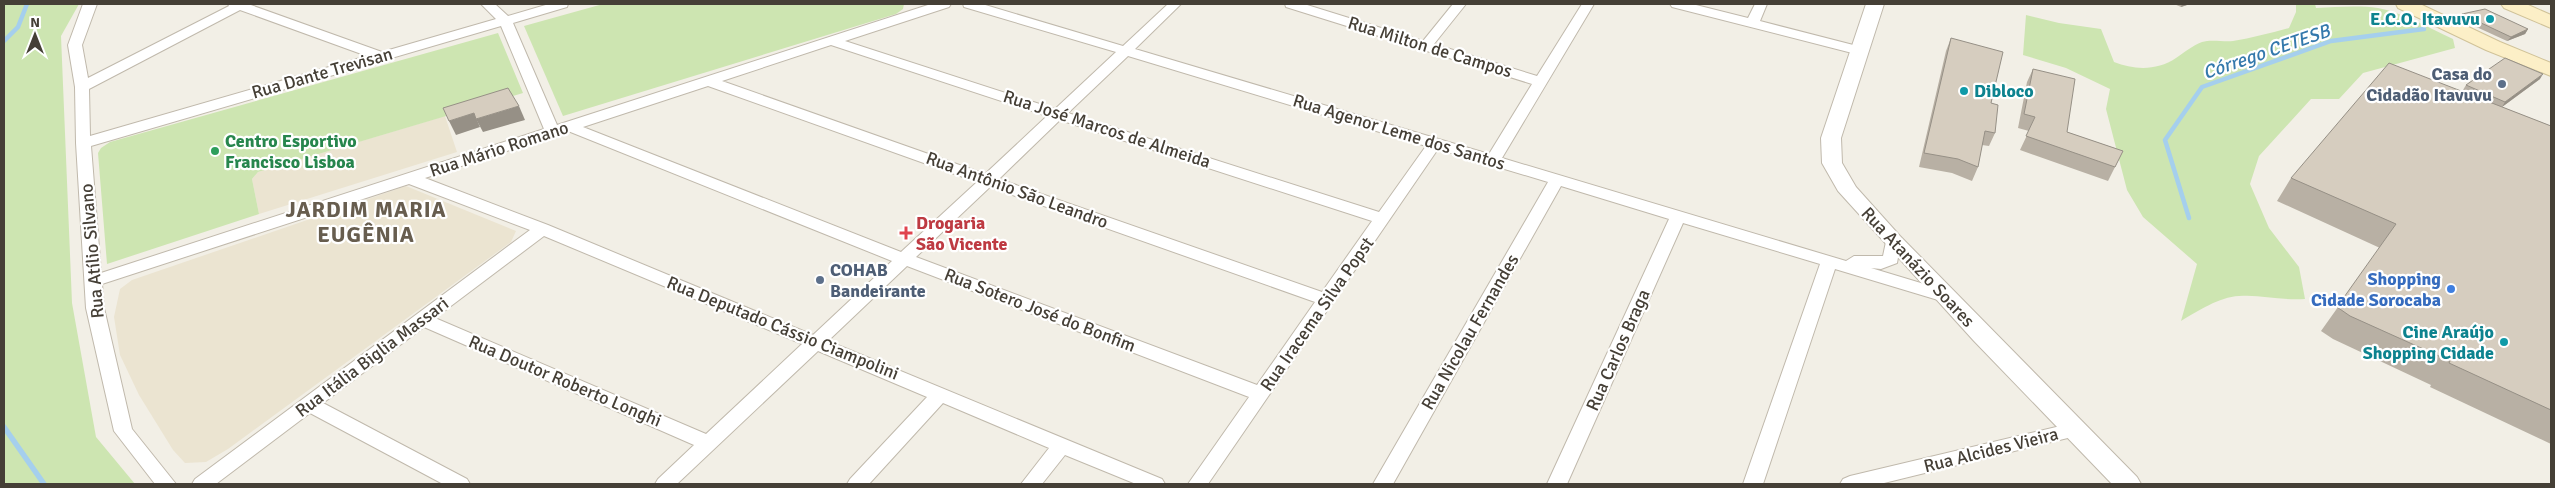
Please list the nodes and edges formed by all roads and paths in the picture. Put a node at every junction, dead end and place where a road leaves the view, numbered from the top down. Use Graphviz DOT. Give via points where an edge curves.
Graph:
graph roads {
  1 [pos="90,4"];
  2 [pos="238,4"];
  3 [pos="487,4"];
  4 [pos="562,4"];
  5 [pos="922,4"];
  6 [pos="944,4"];
  7 [pos="969,4"];
  8 [pos="1175,4"];
  9 [pos="1291,4"];
  10 [pos="1460,4"];
  11 [pos="1588,4"];
  12 [pos="1677,4"];
  13 [pos="1762,4"];
  14 [pos="1875,4"];
  15 [pos="2405,4"];
  16 [pos="2511,4"];
  17 [pos="1319,8"];
  18 [pos="2538,14"];
  19 [pos="905,16"];
  20 [pos="505,20"];
  21 [pos="1753,23"];
  22 [pos="831,40"];
  23 [pos="1426,46"];
  24 [pos="1125,50"];
  25 [pos="1860,51"];
  26 [pos="380,56"];
  27 [pos="2551,69"];
  28 [pos="708,80"];
  29 [pos="1541,82"];
  30 [pos="82,87"];
  31 [pos="1058,114"];
  32 [pos="568,126"];
  33 [pos="552,132"];
  34 [pos="83,143"];
  35 [pos="1435,143"];
  36 [pos="1493,160"];
  37 [pos="409,178"];
  38 [pos="988,180"];
  39 [pos="1557,180"];
  40 [pos="1678,216"];
  41 [pos="1382,219"];
  42 [pos="542,229"];
  43 [pos="1893,241"];
  44 [pos="904,259"];
  45 [pos="1829,261"];
  46 [pos="93,281"];
  47 [pos="1948,297"];
  48 [pos="1326,300"];
  49 [pos="422,319"];
  50 [pos="816,342"];
  51 [pos="941,394"];
  52 [pos="1261,394"];
  53 [pos="308,404"];
  54 [pos="2073,430"];
  55 [pos="709,443"];
  56 [pos="1062,445"];
  57 [pos="166,484"];
  58 [pos="202,484"];
  59 [pos="460,484"];
  60 [pos="665,484"];
  61 [pos="857,484"];
  62 [pos="1031,484"];
  63 [pos="1155,484"];
  64 [pos="1198,484"];
  65 [pos="1383,484"];
  66 [pos="1558,484"];
  67 [pos="1753,484"];
  68 [pos="1850,484"];
  69 [pos="2128,484"];
  1 -- 30 [label="street, Rua Atílio Silvano" via="75,45"];
  2 -- 26 [label="street"];
  2 -- 30 [label="street"];
  3 -- 20 [label="street"];
  4 -- 20 [label="street, Rua Dante Trevisan"];
  5 -- 19 [label="street, Rua Mário Romano"];
  6 -- 19 [label="street, Rua Mário Romano"];
  7 -- 24 [label="street, Rua Agenor Leme dos Santos"];
  8 -- 24 [label="street"];
  9 -- 17 [label="street, Rua Milton de Campos"];
  10 -- 23 [label="street"];
  11 -- 29 [label="street"];
  12 -- 21 [label="street"];
  13 -- 21 [label="street"];
  14 -- 25 [label="street, Rua Atanázio Soares"];
  15 -- 27 [label="main road"];
  16 -- 18 [label="main road"];
  17 -- 23 [label="street, Rua Milton de Campos"];
  19 -- 22 [label="street, Rua Mário Romano"];
  20 -- 26 [label="street, Rua Dante Trevisan"];
  20 -- 33 [label="street"];
  21 -- 25 [label="street"];
  22 -- 28 [label="street, Rua Mário Romano"];
  22 -- 31 [label="street, Rua José Marcos de Almeida"];
  23 -- 29 [label="street, Rua Milton de Campos"];
  24 -- 31 [label="street"];
  24 -- 35 [label="street, Rua Agenor Leme dos Santos"];
  25 -- 43 [label="street, Rua Atanázio Soares" via="1831,138 1832,163 1848,191"];
  26 -- 34 [label="street, Rua Dante Trevisan"];
  28 -- 32 [label="street, Rua Mário Romano"];
  28 -- 38 [label="street, Rua Antônio São Leandro"];
  29 -- 36 [label="street"];
  30 -- 34 [label="street, Rua Atílio Silvano"];
  31 -- 38 [label="street"];
  31 -- 41 [label="street, Rua José Marcos de Almeida"];
  32 -- 33 [label="street, Rua Mário Romano"];
  32 -- 44 [label="street, Rua Sotero José do Bonfim"];
  33 -- 37 [label="street, Rua Mário Romano"];
  34 -- 46 [label="street, Rua Atílio Silvano"];
  35 -- 36 [label="street, Rua Agenor Leme dos Santos"];
  35 -- 41 [label="street, Rua Iracema Silva Popst"];
  36 -- 39 [label="street, Rua Agenor Leme dos Santos"];
  37 -- 42 [label="street, Rua Deputado Cássio Ciampolini"];
  37 -- 46 [label="street, Rua Mário Romano"];
  38 -- 44 [label="street"];
  38 -- 48 [label="street, Rua Antônio São Leandro"];
  39 -- 40 [label="street, Rua Agenor Leme dos Santos"];
  39 -- 65 [label="street, Rua Nicolau Fernandes"];
  40 -- 45 [label="street, Rua Agenor Leme dos Santos"];
  40 -- 66 [label="street, Rua Carlos Braga"];
  41 -- 48 [label="street, Rua Iracema Silva Popst"];
  42 -- 49 [label="street, Rua Itália Biglia Massari"];
  42 -- 50 [label="street, Rua Deputado Cássio Ciampolini"];
  43 -- 45 [label="street, Rua Agenor Leme dos Santos" via="1891,259 1881,263"];
  43 -- 47 [label="street, Rua Atanázio Soares"];
  44 -- 50 [label="street"];
  44 -- 52 [label="street, Rua Sotero José do Bonfim"];
  45 -- 47 [label="street, Rua Agenor Leme dos Santos"];
  45 -- 67 [label="street"];
  46 -- 57 [label="street, Rua Atílio Silvano" via="95,308 123,431"];
  47 -- 54 [label="street, Rua Atanázio Soares"];
  48 -- 52 [label="street, Rua Iracema Silva Popst"];
  49 -- 53 [label="street, Rua Itália Biglia Massari"];
  49 -- 55 [label="street, Rua Doutor Roberto Longhi"];
  50 -- 51 [label="street, Rua Deputado Cássio Ciampolini"];
  50 -- 55 [label="street"];
  51 -- 56 [label="street, Rua Deputado Cássio Ciampolini"];
  51 -- 61 [label="street"];
  52 -- 64 [label="street, Rua Iracema Silva Popst"];
  53 -- 58 [label="street, Rua Itália Biglia Massari"];
  53 -- 59 [label="street"];
  54 -- 68 [label="street, Rua Alcides Vieira"];
  54 -- 69 [label="street, Rua Atanázio Soares"];
  55 -- 60 [label="street"];
  56 -- 62 [label="street"];
  56 -- 63 [label="street, Rua Deputado Cássio Ciampolini"];
}
